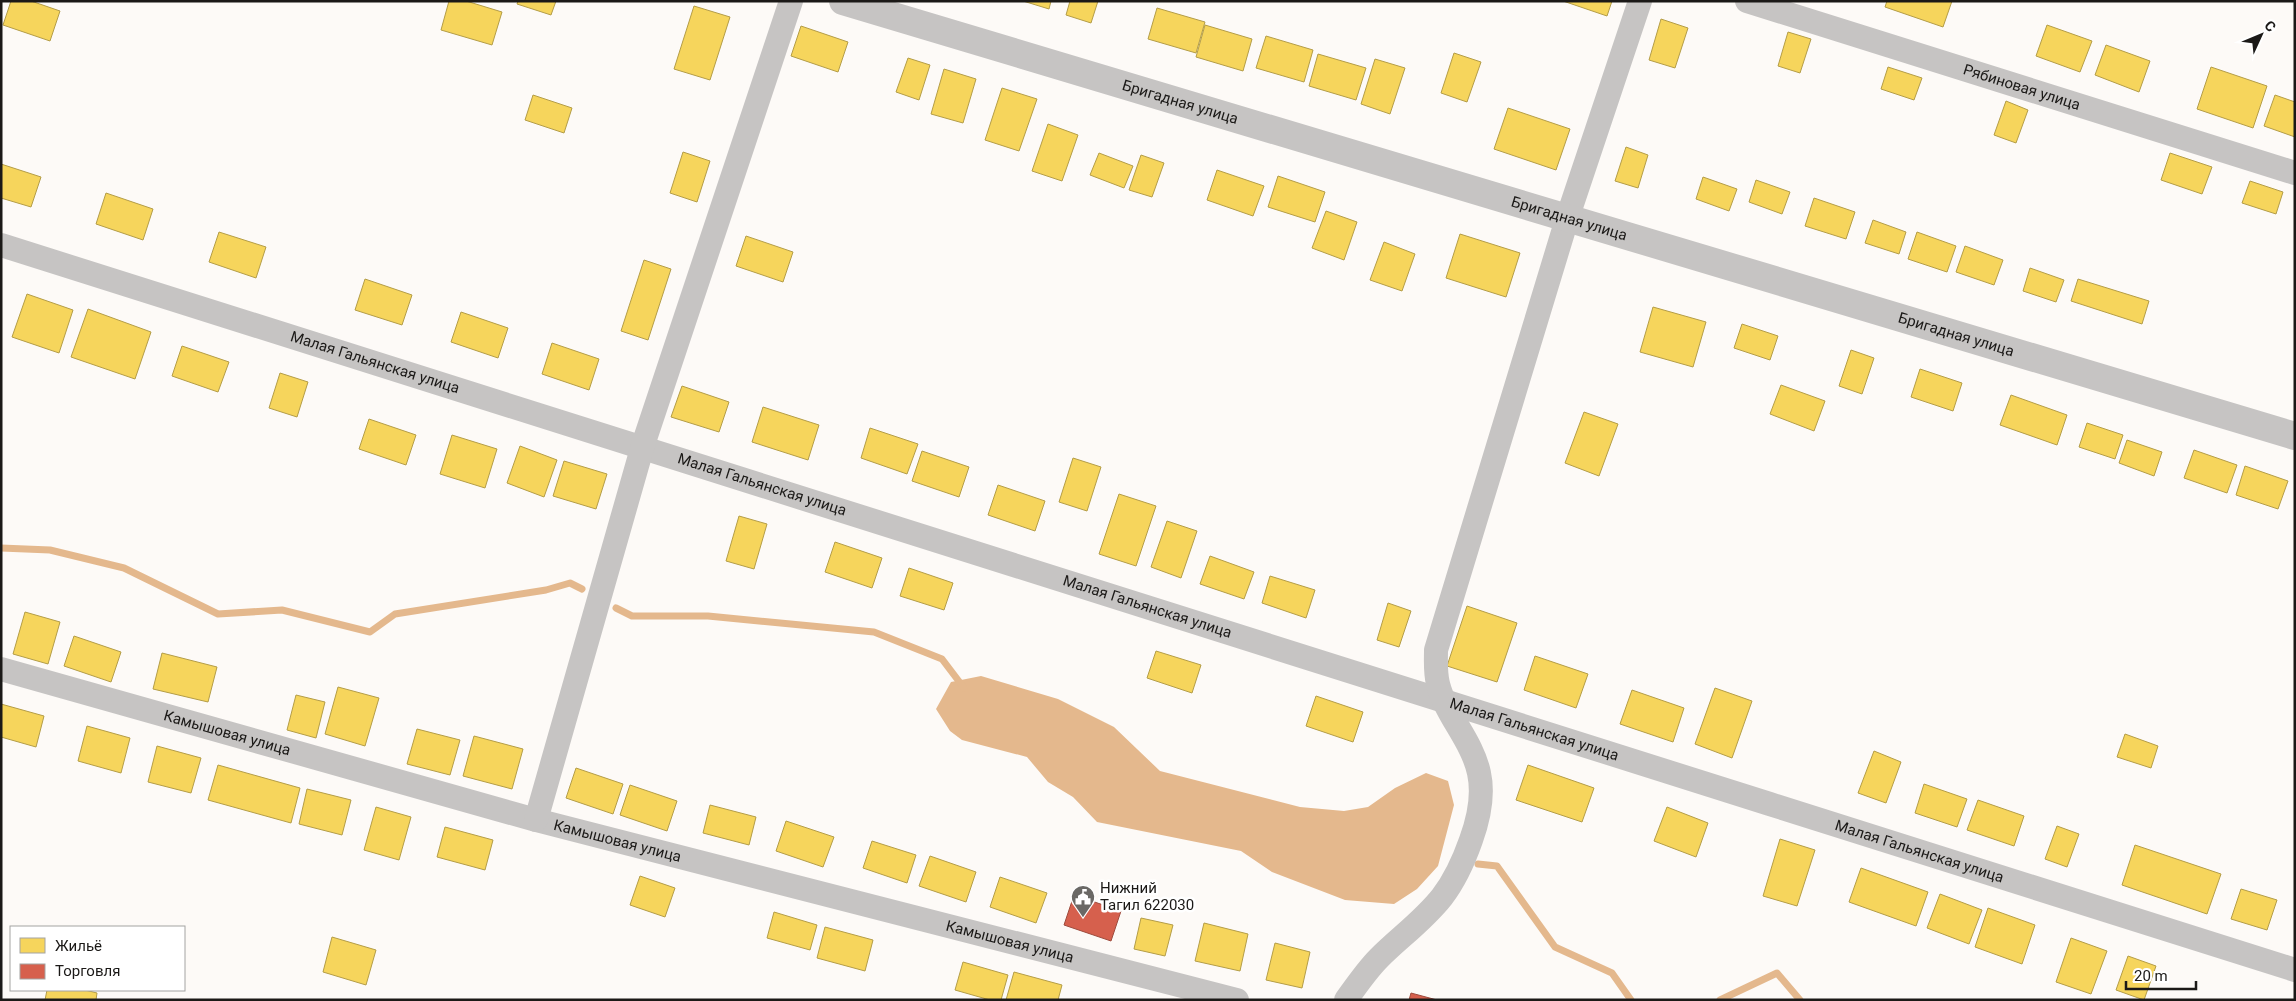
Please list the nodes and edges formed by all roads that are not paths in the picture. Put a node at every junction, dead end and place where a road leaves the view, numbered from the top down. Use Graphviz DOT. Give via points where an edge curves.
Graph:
graph roads {
  1 [pos="791,1"];
  2 [pos="844,1"];
  3 [pos="1640,1"];
  4 [pos="1747,1"];
  5 [pos="2295,173"];
  6 [pos="1567,219"];
  7 [pos="1,245"];
  8 [pos="2295,436"];
  9 [pos="643,445"];
  10 [pos="1,669"];
  11 [pos="1445,702"];
  12 [pos="536,820"];
  13 [pos="2295,970"];
  14 [pos="1237,1000"];
  15 [pos="1346,1000"];
  1 -- 9 [label="street"];
  2 -- 6 [label="street, Бригадная улица"];
  3 -- 6 [label="street"];
  4 -- 5 [label="street, Рябиновая улица"];
  6 -- 8 [label="street, Бригадная улица"];
  6 -- 11 [label="street" via="1436,650 1436,671"];
  7 -- 9 [label="street, Малая Гальянская улица"];
  9 -- 11 [label="street, Малая Гальянская улица"];
  9 -- 12 [label="street"];
  10 -- 12 [label="street, Камышовая улица"];
  11 -- 13 [label="street, Малая Гальянская улица"];
  11 -- 15 [label="street" via="1467,740 1479,773 1481,800 1478,823 1458,871 1442,896 1415,928 1380,958"];
  12 -- 14 [label="street, Камышовая улица"];
}
